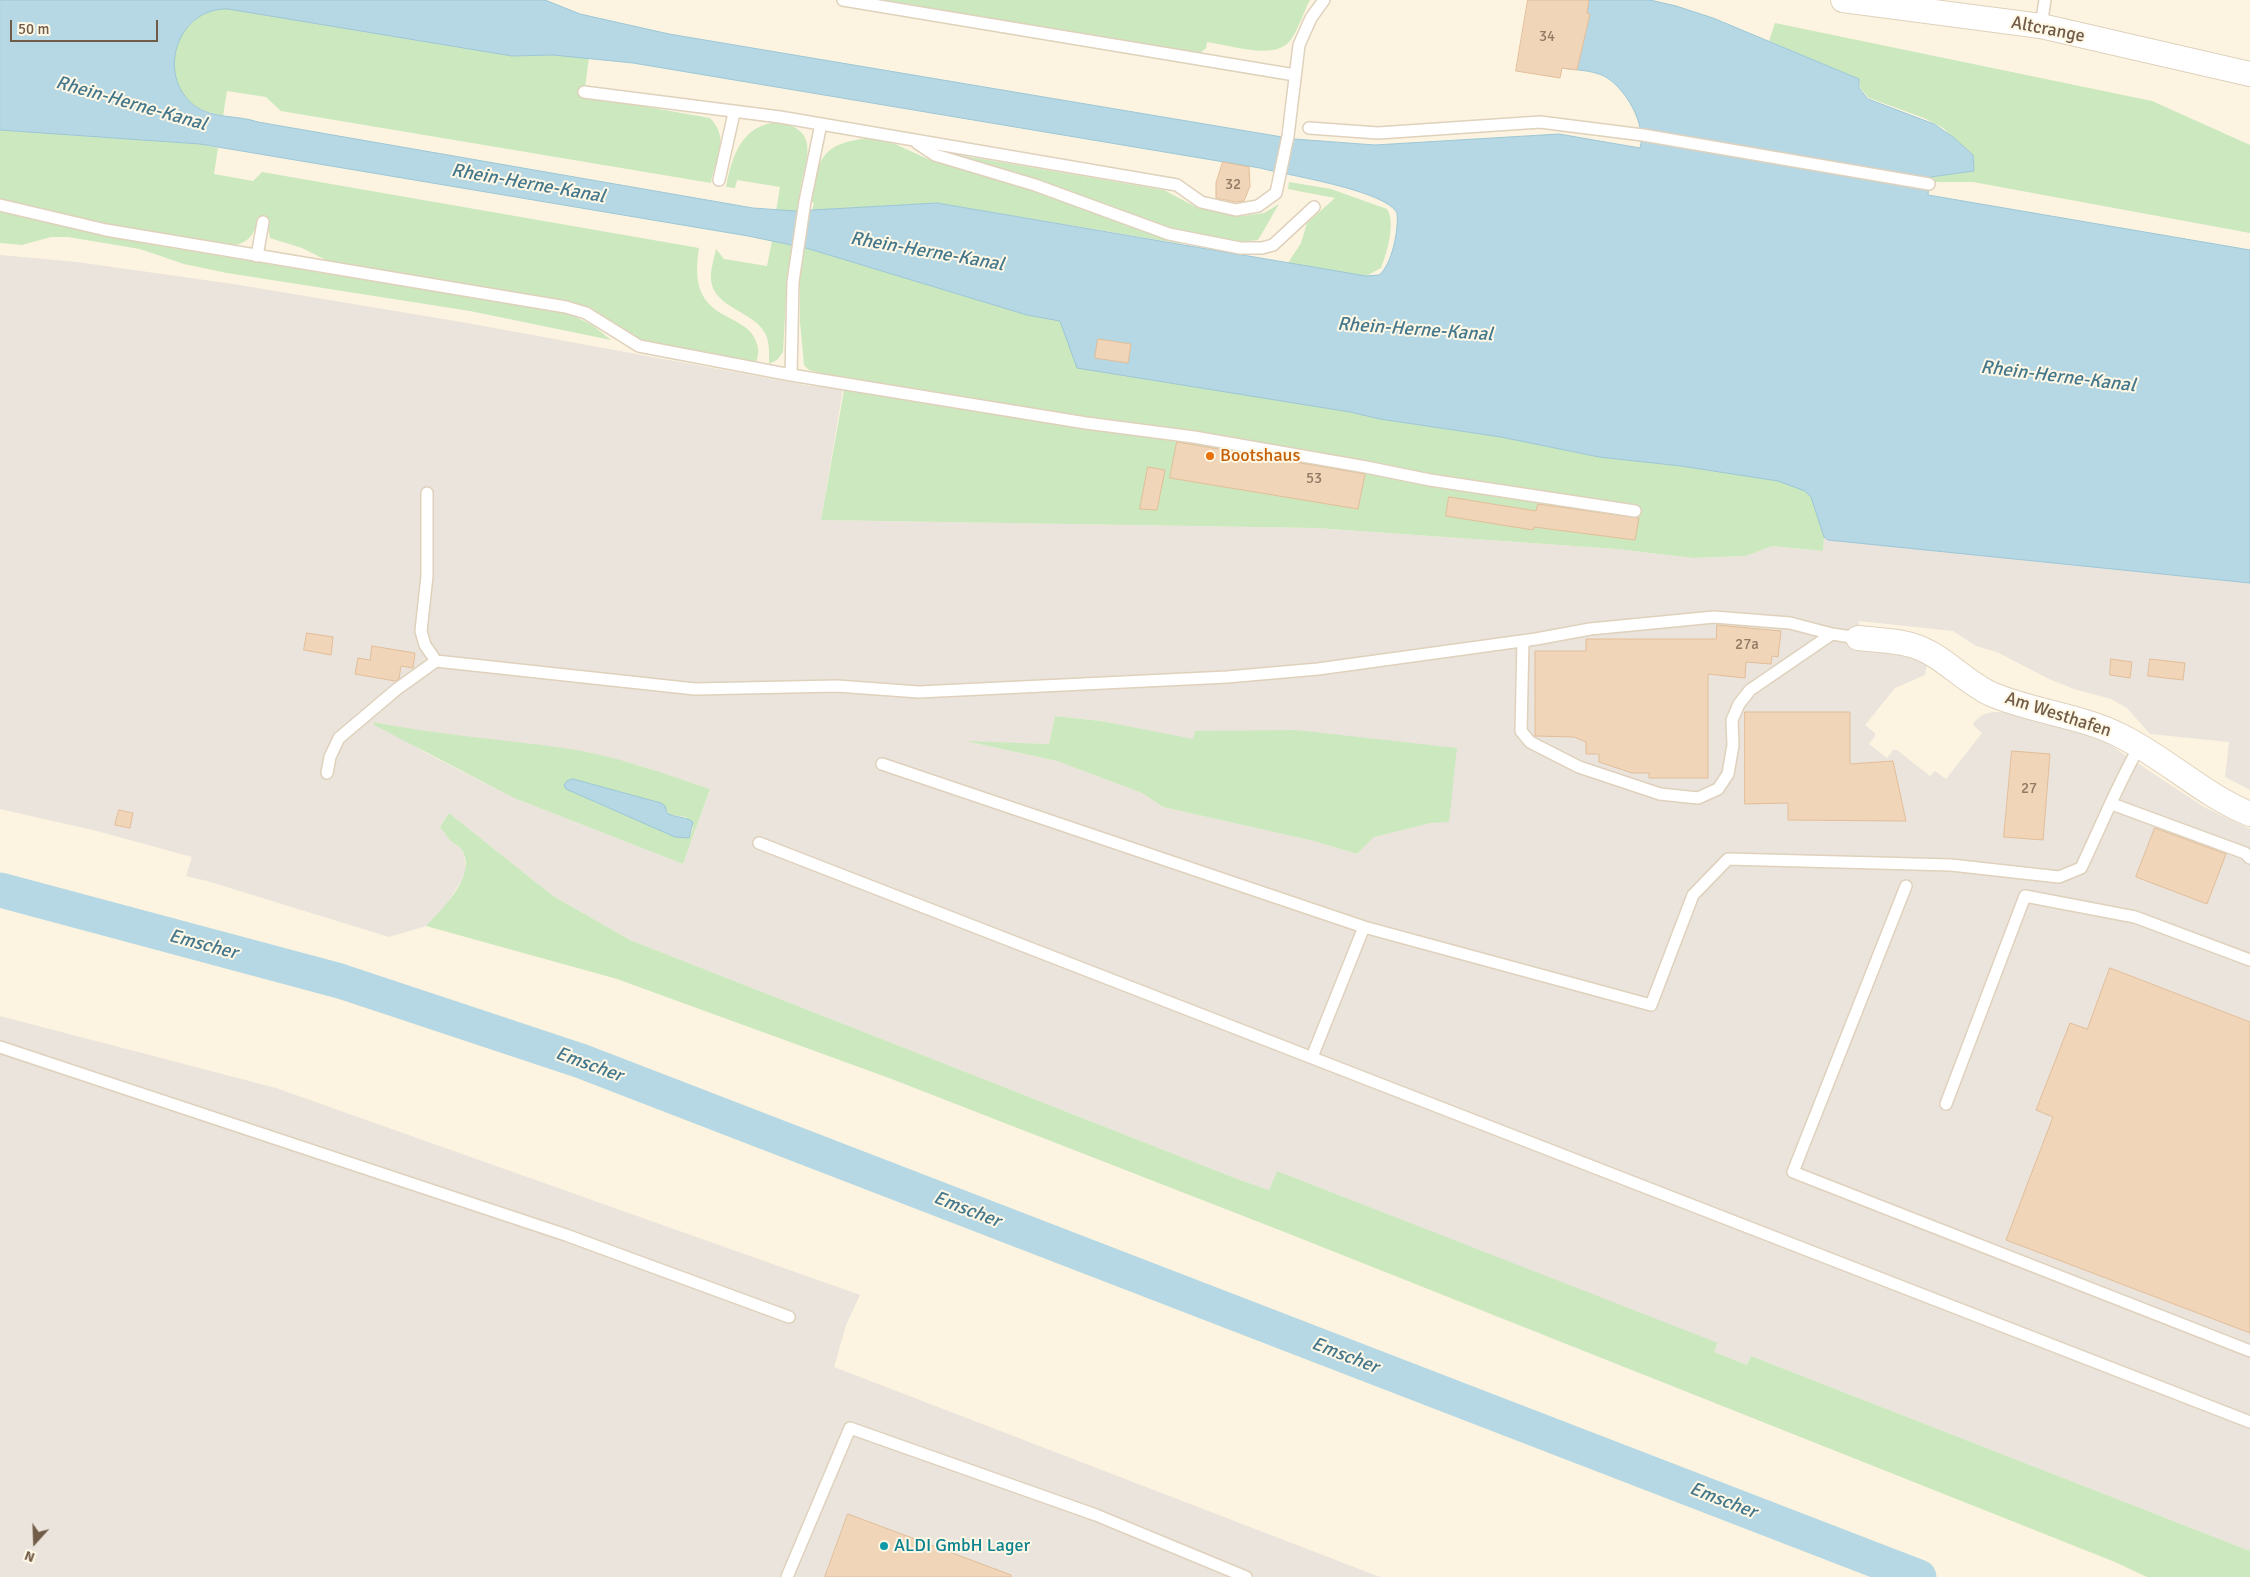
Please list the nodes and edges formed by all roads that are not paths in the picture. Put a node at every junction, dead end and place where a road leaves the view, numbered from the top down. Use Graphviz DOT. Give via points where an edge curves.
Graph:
graph roads {
  1 [pos="843,0"];
  2 [pos="1324,0"];
  3 [pos="1843,0"];
  4 [pos="2046,0"];
  5 [pos="2041,26"];
  6 [pos="1295,74"];
  7 [pos="2250,74"];
  8 [pos="584,92"];
  9 [pos="734,113"];
  10 [pos="821,124"];
  11 [pos="1309,128"];
  12 [pos="914,140"];
  13 [pos="719,180"];
  14 [pos="1929,184"];
  15 [pos="0,205"];
  16 [pos="1314,207"];
  17 [pos="263,222"];
  18 [pos="257,256"];
  19 [pos="791,375"];
  20 [pos="427,493"];
  21 [pos="1635,511"];
  22 [pos="1832,634"];
  23 [pos="1858,638"];
  24 [pos="1523,641"];
  25 [pos="436,661"];
  26 [pos="2140,747"];
  27 [pos="882,764"];
  28 [pos="327,773"];
  29 [pos="2112,804"];
  30 [pos="2250,814"];
  31 [pos="759,843"];
  32 [pos="2250,858"];
  33 [pos="1906,886"];
  34 [pos="1364,927"];
  35 [pos="2250,960"];
  36 [pos="0,1047"];
  37 [pos="1312,1057"];
  38 [pos="1946,1104"];
  39 [pos="790,1317"];
  40 [pos="2250,1351"];
  41 [pos="2250,1422"];
  42 [pos="787,1577"];
  43 [pos="1246,1577"];
  1 -- 6 [label="lane"];
  2 -- 6 [label="lane" via="1311,18 1299,45"];
  3 -- 5 [label="street, Altcrange"];
  4 -- 5 [label="lane"];
  5 -- 7 [label="street, Altcrange"];
  6 -- 12 [label="lane" via="1288,136 1276,193 1258,206 1236,210 1201,202 1177,185"];
  8 -- 9 [label="lane"];
  9 -- 10 [label="lane"];
  9 -- 13 [label="lane"];
  10 -- 12 [label="lane"];
  10 -- 19 [label="lane" via="793,282"];
  11 -- 14 [label="lane" via="1378,133 1540,122 1643,135"];
  12 -- 16 [label="lane" via="935,156 1035,185 1169,234 1240,248 1273,245"];
  15 -- 18 [label="lane" via="106,230"];
  17 -- 18 [label="lane"];
  18 -- 19 [label="lane" via="566,307 586,313 639,346"];
  19 -- 21 [label="lane" via="1086,423 1194,437 1430,480"];
  20 -- 25 [label="lane" via="427,576 421,631 424,645"];
  22 -- 23 [label="lane"];
  22 -- 24 [label="lane" via="1790,623 1714,617 1590,629"];
  22 -- 24 [label="lane" via="1750,690 1732,720 1733,745 1728,774 1718,789 1698,798 1660,794 1579,767 1530,742 1521,731"];
  23 -- 26 [label="street, Am Westhafen" via="1911,645 1936,657 1991,694 2098,725"];
  24 -- 25 [label="lane" via="1318,669 918,692 837,686 695,689"];
  25 -- 28 [label="lane" via="339,738"];
  26 -- 29 [label="lane"];
  26 -- 30 [label="street, Am Westhafen"];
  27 -- 34 [label="lane"];
  29 -- 32 [label="lane" via="2245,853"];
  29 -- 34 [label="lane" via="2081,868 2059,877 1951,865 1728,859 1693,895 1650,1005"];
  31 -- 37 [label="lane"];
  33 -- 40 [label="lane" via="1793,1172"];
  34 -- 37 [label="lane"];
  35 -- 38 [label="lane" via="2135,917 2025,896"];
  36 -- 39 [label="lane" via="566,1236"];
  37 -- 41 [label="lane"];
  42 -- 43 [label="lane" via="850,1428 1096,1515"];
}
